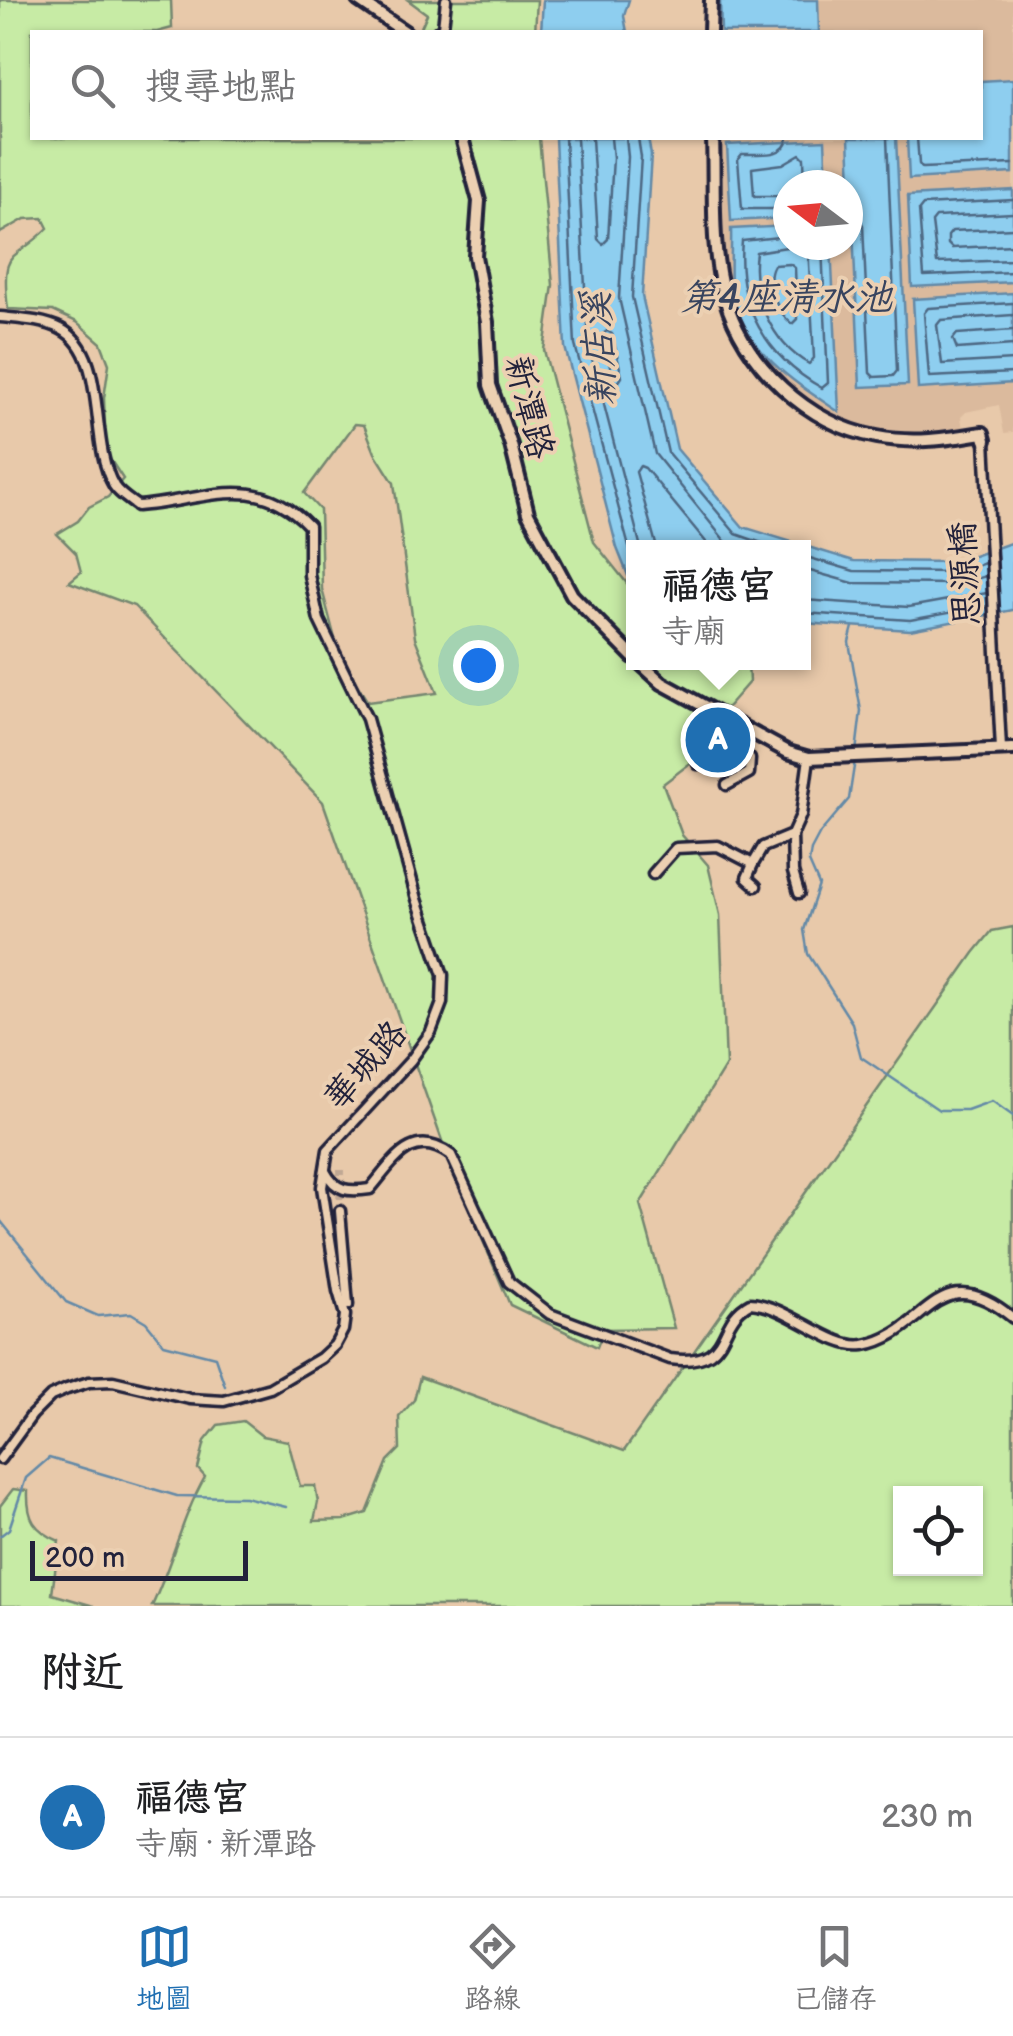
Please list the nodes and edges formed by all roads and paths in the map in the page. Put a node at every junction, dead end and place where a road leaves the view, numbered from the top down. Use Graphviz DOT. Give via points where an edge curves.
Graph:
graph roads {
  1 [pos="358,0"];
  2 [pos="446,0"];
  3 [pos="712,0"];
  4 [pos="402,30"];
  5 [pos="438,30"];
  6 [pos="710,30"];
  7 [pos="463,140"];
  8 [pos="713,140"];
  9 [pos="0,317"];
  10 [pos="984,440"];
  11 [pos="626,650"];
  12 [pos="648,670"];
  13 [pos="749,730"];
  14 [pos="741,749"];
  15 [pos="1007,750"];
  16 [pos="809,758"];
  17 [pos="698,764"];
  18 [pos="727,785"];
  19 [pos="792,835"];
  20 [pos="752,864"];
  21 [pos="653,874"];
  22 [pos="756,886"];
  23 [pos="799,893"];
  24 [pos="325,1171"];
  25 [pos="340,1211"];
  26 [pos="347,1310"];
  27 [pos="1013,1318"];
  28 [pos="0,1459"];
  1 -- 4 [label="street"];
  2 -- 5 [label="street"];
  3 -- 6 [label="street"];
  7 -- 11 [label="street, 新潭路" via="479,201 475,256 490,385 528,513 572,595"];
  8 -- 10 [label="street" via="725,299 745,344 770,376 826,418 873,436 932,441 984,433"];
  9 -- 24 [label="street, 華城路" via="60,328 77,341 92,368 104,465 115,490 137,506 215,492 246,494 278,500 309,526 309,575 319,620 367,719 443,975 431,1032 328,1150"];
  10 -- 15 [label="street, 思源橋"];
  12 -- 13 [label="street"];
  13 -- 14 [label="street"];
  13 -- 16 [label="street"];
  14 -- 17 [label="street" via="722,746"];
  14 -- 18 [label="street" via="750,759 749,772"];
  15 -- 16 [label="street"];
  16 -- 19 [label="street"];
  19 -- 20 [label="street" via="763,847"];
  19 -- 23 [label="street"];
  20 -- 21 [label="street" via="718,846 676,848"];
  20 -- 22 [label="street" via="747,878"];
  24 -- 26 [label="street" via="338,1291"];
  24 -- 27 [label="street" via="341,1190 370,1189 400,1154 424,1142 439,1146 451,1155 509,1282 550,1314 670,1359 705,1357 750,1303 859,1346 889,1336 946,1296 973,1294"];
  25 -- 26 [label="street"];
  26 -- 28 [label="street" via="335,1346 270,1388 224,1401 89,1382 51,1396"];
}
